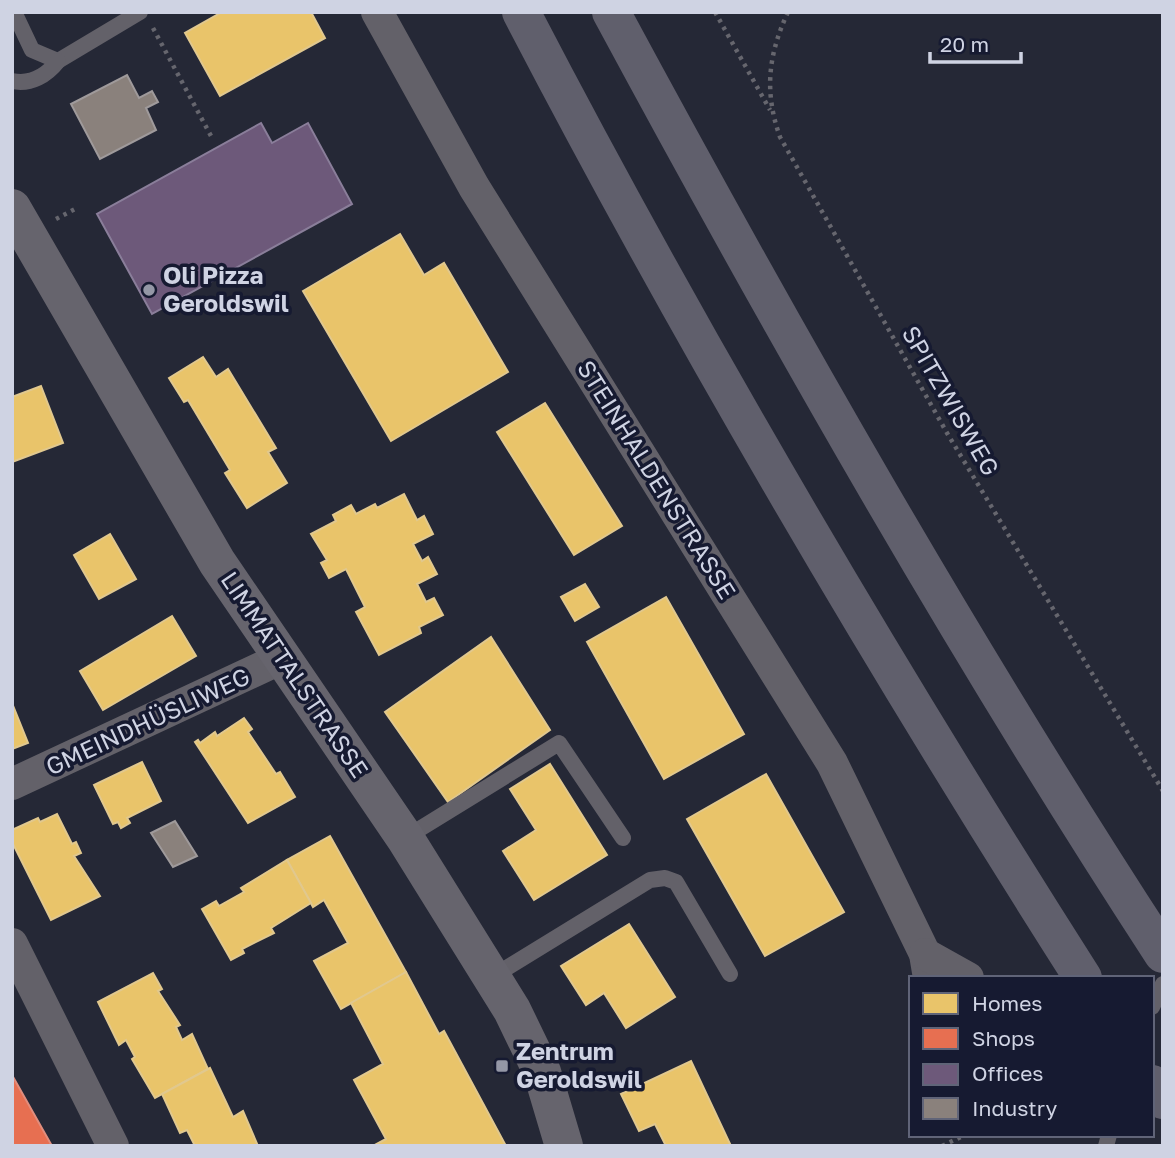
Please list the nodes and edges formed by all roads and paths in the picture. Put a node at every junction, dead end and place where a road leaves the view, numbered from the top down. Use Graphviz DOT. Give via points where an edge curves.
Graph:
graph roads {
  1 [pos="14,12"];
  2 [pos="377,12"];
  3 [pos="521,12"];
  4 [pos="611,12"];
  5 [pos="715,12"];
  6 [pos="788,12"];
  7 [pos="145,18"];
  8 [pos="58,61"];
  9 [pos="12,81"];
  10 [pos="772,114"];
  11 [pos="211,136"];
  12 [pos="12,208"];
  13 [pos="77,208"];
  14 [pos="46,225"];
  15 [pos="282,658"];
  16 [pos="12,784"];
  17 [pos="1163,790"];
  18 [pos="405,838"];
  19 [pos="623,838"];
  20 [pos="12,944"];
  21 [pos="1163,954"];
  22 [pos="927,966"];
  23 [pos="730,974"];
  24 [pos="961,976"];
  25 [pos="1082,976"];
  26 [pos="492,977"];
  27 [pos="1163,984"];
  28 [pos="1154,1003"];
  29 [pos="961,1137"];
  30 [pos="113,1146"];
  31 [pos="564,1146"];
  32 [pos="942,1146"];
  1 -- 8 [label="lane" via="32,50"];
  2 -- 22 [label="street, STEINHALDENSTRASSE" via="474,187 832,763"];
  3 -- 25 [label="highway" via="673,294 826,561"];
  4 -- 21 [label="highway" via="897,523"];
  5 -- 10 [label="path"];
  6 -- 10 [label="path, SPITZWISWEG" via="769,67"];
  7 -- 8 [label="lane"];
  7 -- 11 [label="path"];
  8 -- 9 [label="lane" via="49,72 29,82"];
  10 -- 17 [label="path, SPITZWISWEG" via="791,159 940,422"];
  12 -- 15 [label="main road, LIMMATTALSTRASSE" via="217,562"];
  13 -- 14 [label="path"];
  15 -- 16 [label="street, GMEINDHÜSLIWEG"];
  15 -- 18 [label="main road, LIMMATTALSTRASSE"];
  18 -- 19 [label="lane" via="559,743"];
  18 -- 26 [label="main road, LIMMATTALSTRASSE"];
  20 -- 30 [label="street"];
  22 -- 24 [label="street, STEINHALDENSTRASSE"];
  23 -- 26 [label="lane" via="676,882 665,878 650,880"];
  26 -- 31 [label="main road, LIMMATTALSTRASSE" via="542,1072"];
  27 -- 28 [label="lane"];
  29 -- 32 [label="path"];
}
